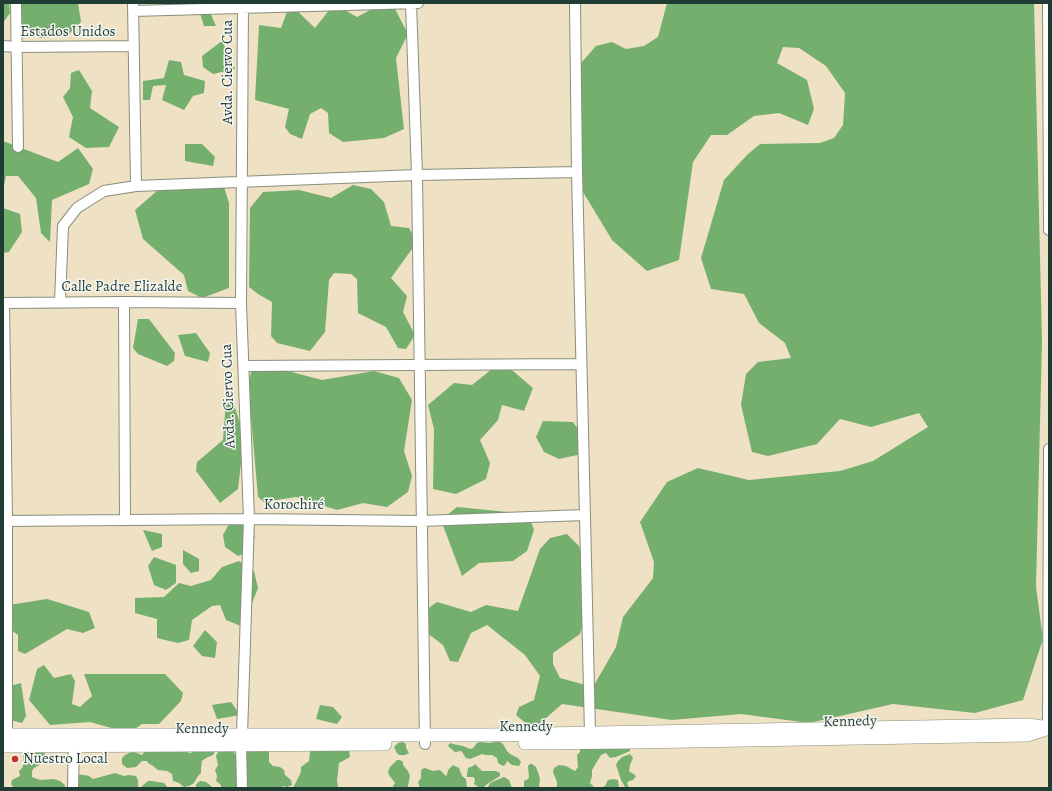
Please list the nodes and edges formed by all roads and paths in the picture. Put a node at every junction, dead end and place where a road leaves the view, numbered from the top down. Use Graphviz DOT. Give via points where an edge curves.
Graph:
graph roads {
  1 [pos="16,3"];
  2 [pos="411,3"];
  3 [pos="418,3"];
  4 [pos="575,3"];
  5 [pos="1048,3"];
  6 [pos="243,5"];
  7 [pos="133,7"];
  8 [pos="3,46"];
  9 [pos="134,46"];
  10 [pos="17,47"];
  11 [pos="18,147"];
  12 [pos="577,172"];
  13 [pos="416,175"];
  14 [pos="242,182"];
  15 [pos="136,186"];
  16 [pos="1049,230"];
  17 [pos="60,302"];
  18 [pos="124,302"];
  19 [pos="4,303"];
  20 [pos="241,303"];
  21 [pos="419,364"];
  22 [pos="581,364"];
  23 [pos="244,366"];
  24 [pos="1049,449"];
  25 [pos="585,515"];
  26 [pos="249,519"];
  27 [pos="125,520"];
  28 [pos="5,521"];
  29 [pos="421,521"];
  30 [pos="1048,728"];
  31 [pos="590,733"];
  32 [pos="425,739"];
  33 [pos="74,740"];
  34 [pos="241,740"];
  35 [pos="5,741"];
  36 [pos="73,788"];
  37 [pos="242,788"];
  1 -- 10 [label="street"];
  2 -- 3 [label="street"];
  2 -- 6 [label="street"];
  2 -- 13 [label="street"];
  4 -- 12 [label="street"];
  5 -- 16 [label="street"];
  6 -- 7 [label="street"];
  6 -- 14 [label="street, Avda. Ciervo Cua"];
  7 -- 9 [label="street"];
  8 -- 10 [label="street, Estados Unidos"];
  9 -- 10 [label="street, Estados Unidos"];
  9 -- 15 [label="street"];
  10 -- 11 [label="street"];
  12 -- 13 [label="street"];
  12 -- 22 [label="street"];
  13 -- 14 [label="street"];
  13 -- 21 [label="street"];
  14 -- 15 [label="street"];
  14 -- 20 [label="street, Avda. Ciervo Cua"];
  15 -- 17 [label="street" via="104,191 77,208 63,226"];
  17 -- 18 [label="street, Calle Padre Elizalde"];
  17 -- 19 [label="street, Calle Padre Elizalde"];
  18 -- 20 [label="street, Calle Padre Elizalde"];
  18 -- 27 [label="street"];
  19 -- 28 [label="street"];
  20 -- 23 [label="street, Avda. Ciervo Cua"];
  21 -- 22 [label="street"];
  21 -- 23 [label="street"];
  21 -- 29 [label="street"];
  22 -- 25 [label="street"];
  23 -- 26 [label="street, Avda. Ciervo Cua"];
  24 -- 30 [label="street"];
  25 -- 29 [label="street, Korochiré"];
  25 -- 31 [label="street"];
  26 -- 27 [label="street, Korochiré"];
  26 -- 29 [label="street, Korochiré"];
  26 -- 34 [label="street, Avda. Ciervo Cua"];
  27 -- 28 [label="street, Korochiré"];
  28 -- 35 [label="street"];
  29 -- 32 [label="street"];
  30 -- 31 [label="main road, Kennedy" via="1028,725"];
  30 -- 32 [label="main road, Kennedy" via="1027,735 643,742"];
  31 -- 32 [label="main road, Kennedy"];
  32 -- 34 [label="main road, Kennedy"];
  33 -- 34 [label="main road, Kennedy"];
  33 -- 35 [label="main road, Kennedy"];
  33 -- 36 [label="street"];
  34 -- 37 [label="street, Avda. Ciervo Cua"];
}
